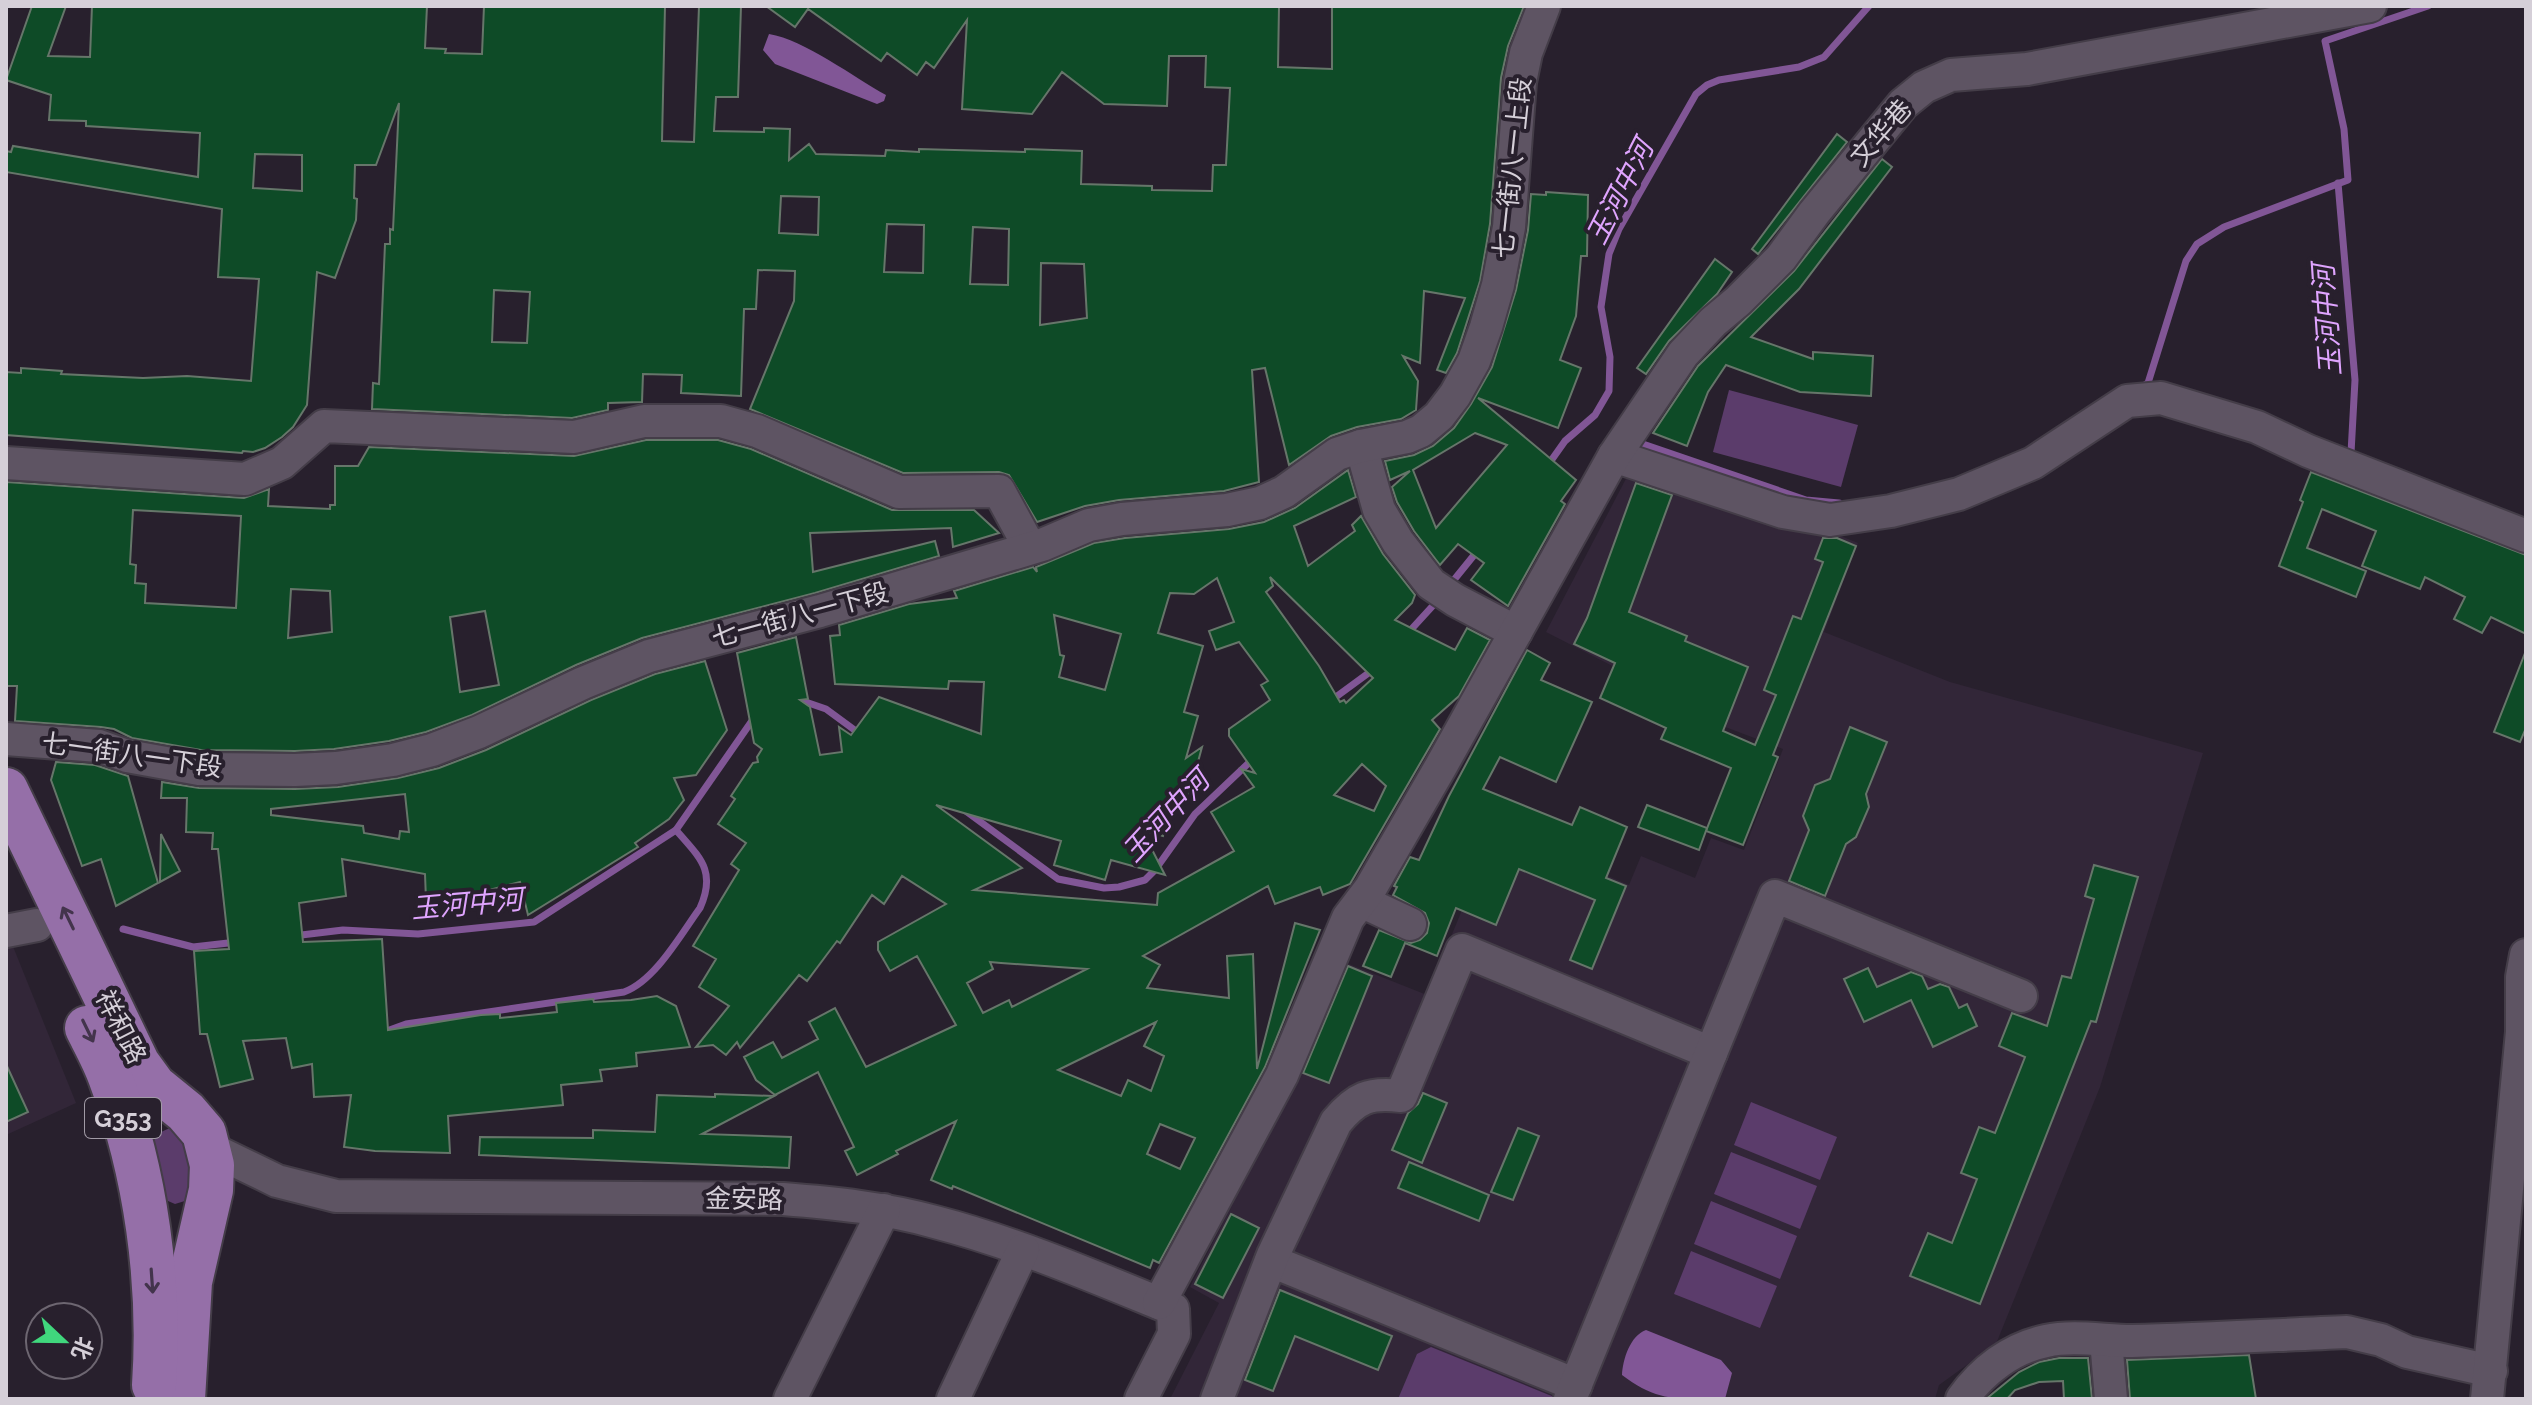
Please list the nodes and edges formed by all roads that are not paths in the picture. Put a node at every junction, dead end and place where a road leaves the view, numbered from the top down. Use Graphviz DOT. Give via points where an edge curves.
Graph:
graph roads {
  1 [pos="1544,6"];
  2 [pos="2370,6"];
  3 [pos="1498,285"];
  4 [pos="1361,446"];
  5 [pos="1614,456"];
  6 [pos="6,463"];
  7 [pos="2526,536"];
  8 [pos="1030,548"];
  9 [pos="1516,632"];
  10 [pos="6,739"];
  11 [pos="6,790"];
  12 [pos="6,860"];
  13 [pos="1361,901"];
  14 [pos="1410,924"];
  15 [pos="22,928"];
  16 [pos="2526,955"];
  17 [pos="2021,996"];
  18 [pos="1711,1053"];
  19 [pos="173,1103"];
  20 [pos="127,1132"];
  21 [pos="209,1148"];
  22 [pos="884,1210"];
  23 [pos="204,1213"];
  24 [pos="145,1218"];
  25 [pos="1023,1250"];
  26 [pos="1271,1261"];
  27 [pos="1159,1303"];
  28 [pos="2106,1340"];
  29 [pos="2489,1385"];
  30 [pos="1573,1392"];
  31 [pos="153,1399"];
  32 [pos="183,1399"];
  33 [pos="790,1399"];
  34 [pos="953,1399"];
  35 [pos="1141,1399"];
  36 [pos="1217,1399"];
  37 [pos="1962,1399"];
  38 [pos="2111,1399"];
  1 -- 3 [label="street, 七一街八一上段" via="1520,82 1509,227"];
  2 -- 5 [label="street, 文华巷" via="2027,69 1951,75 1924,87 1903,104 1781,258 1683,354"];
  3 -- 4 [label="street, 七一街八一下段" via="1474,361 1439,416 1407,437"];
  4 -- 8 [label="street, 七一街八一下段" via="1337,454 1260,503 1089,525"];
  4 -- 9 [label="street" via="1379,510 1398,542 1443,592"];
  5 -- 7 [label="street" via="1783,512 1830,520 1906,508 1972,489 2033,463 2127,401 2161,398 2257,427"];
  5 -- 9 [label="street, 文华巷"];
  6 -- 8 [label="street" via="245,479 282,463 324,426 574,437 644,421 721,421 757,431 899,492 999,491"];
  8 -- 10 [label="street, 七一街八一下段" via="649,656 479,732 393,760 308,769 199,769 99,746"];
  9 -- 13 [label="street, 文华巷"];
  19 -- 11 [label="highway, 祥和路 / G353, one-way" via="138,1064"];
  12 -- 15 [label="highway, 祥和路 / G353"];
  13 -- 14 [label="street"];
  13 -- 27 [label="street, 文华巷" via="1348,918 1282,1075"];
  15 -- 20 [label="highway, 祥和路 / G353, one-way" via="110,1076"];
  16 -- 29 [label="street"];
  17 -- 18 [label="street" via="1775,896"];
  18 -- 26 [label="street" via="1462,950 1401,1096 1363,1098 1336,1122"];
  18 -- 30 [label="street"];
  19 -- 20 [label="highway" via="147,1108"];
  19 -- 21 [label="highway, 祥和路 / G353" via="204,1133"];
  20 -- 24 [label="highway, 祥和路 / G353"];
  21 -- 22 [label="street, 金安路" via="277,1181 336,1196 783,1199"];
  21 -- 23 [label="highway" via="212,1178"];
  22 -- 25 [label="street, 金安路"];
  22 -- 33 [label="street"];
  23 -- 24 [label="highway" via="176,1221"];
  23 -- 32 [label="highway" via="190,1282"];
  24 -- 31 [label="highway, 祥和路 / G353, one-way" via="155,1332"];
  25 -- 27 [label="street, 金安路"];
  25 -- 34 [label="street"];
  26 -- 30 [label="street"];
  26 -- 36 [label="street"];
  27 -- 35 [label="street" via="1173,1309 1174,1334"];
  28 -- 29 [label="street" via="2347,1332 2381,1340"];
  28 -- 37 [label="street" via="2030,1345 1982,1374"];
  28 -- 38 [label="street"];
}
